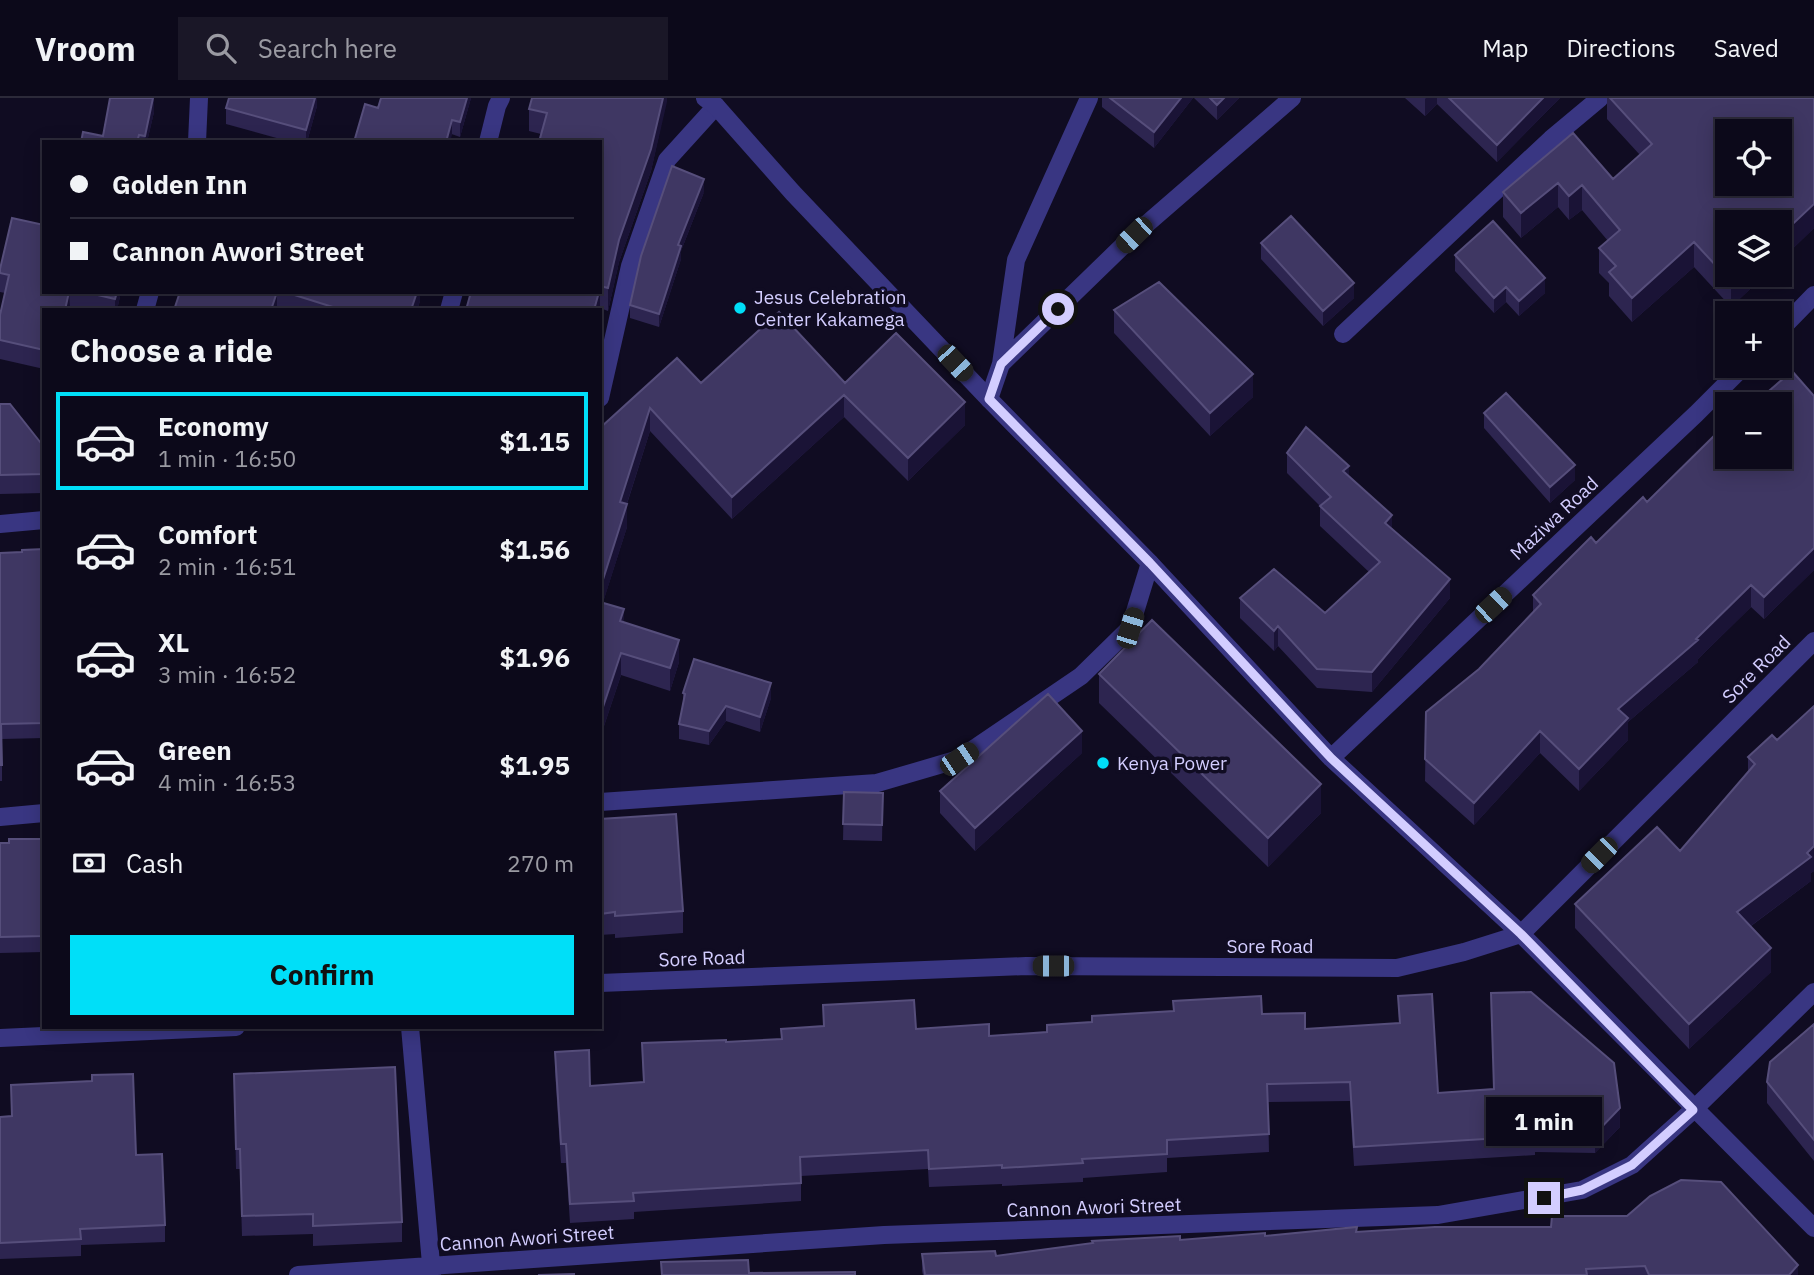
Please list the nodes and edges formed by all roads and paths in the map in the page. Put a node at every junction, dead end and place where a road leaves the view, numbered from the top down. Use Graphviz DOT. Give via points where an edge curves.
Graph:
graph roads {
  1 [pos="199,98"];
  2 [pos="501,98"];
  3 [pos="1089,98"];
  4 [pos="1292,98"];
  5 [pos="1600,98"];
  6 [pos="710,102"];
  7 [pos="197,140"];
  8 [pos="489,140"];
  9 [pos="1814,295"];
  10 [pos="1792,318"];
  11 [pos="1343,334"];
  12 [pos="1001,364"];
  13 [pos="1732,378"];
  14 [pos="602,389"];
  15 [pos="989,399"];
  16 [pos="42,520"];
  17 [pos="0,524"];
  18 [pos="1150,563"];
  19 [pos="1814,641"];
  20 [pos="1331,758"];
  21 [pos="602,802"];
  22 [pos="42,813"];
  23 [pos="0,817"];
  24 [pos="1521,934"];
  25 [pos="602,983"];
  26 [pos="1814,992"];
  27 [pos="193,1029"];
  28 [pos="410,1029"];
  29 [pos="0,1038"];
  30 [pos="1693,1110"];
  31 [pos="1814,1228"];
  32 [pos="431,1271"];
  33 [pos="299,1275"];
  1 -- 7 [label="street"];
  2 -- 8 [label="street"];
  3 -- 12 [label="street" via="1016,260"];
  4 -- 12 [label="street" via="1134,235"];
  5 -- 11 [label="street"];
  6 -- 14 [label="street" via="667,160 630,266"];
  6 -- 15 [label="street"];
  9 -- 10 [label="street"];
  12 -- 15 [label="street"];
  13 -- 20 [label="street, Maziwa Road"];
  15 -- 18 [label="street"];
  16 -- 17 [label="street"];
  18 -- 20 [label="street"];
  18 -- 21 [label="street" via="1130,628 1081,676 959,759 877,783"];
  19 -- 24 [label="street, Sore Road"];
  20 -- 24 [label="street"];
  22 -- 23 [label="street"];
  24 -- 25 [label="street, Sore Road" via="1397,968 1026,966"];
  24 -- 30 [label="street"];
  26 -- 30 [label="street, Cannon Awori Street"];
  27 -- 29 [label="street"];
  28 -- 32 [label="street"];
  30 -- 31 [label="street"];
  30 -- 32 [label="street, Cannon Awori Street" via="1632,1165 1582,1190 1438,1215 884,1235 606,1252"];
  32 -- 33 [label="street, Cannon Awori Street"];
}
